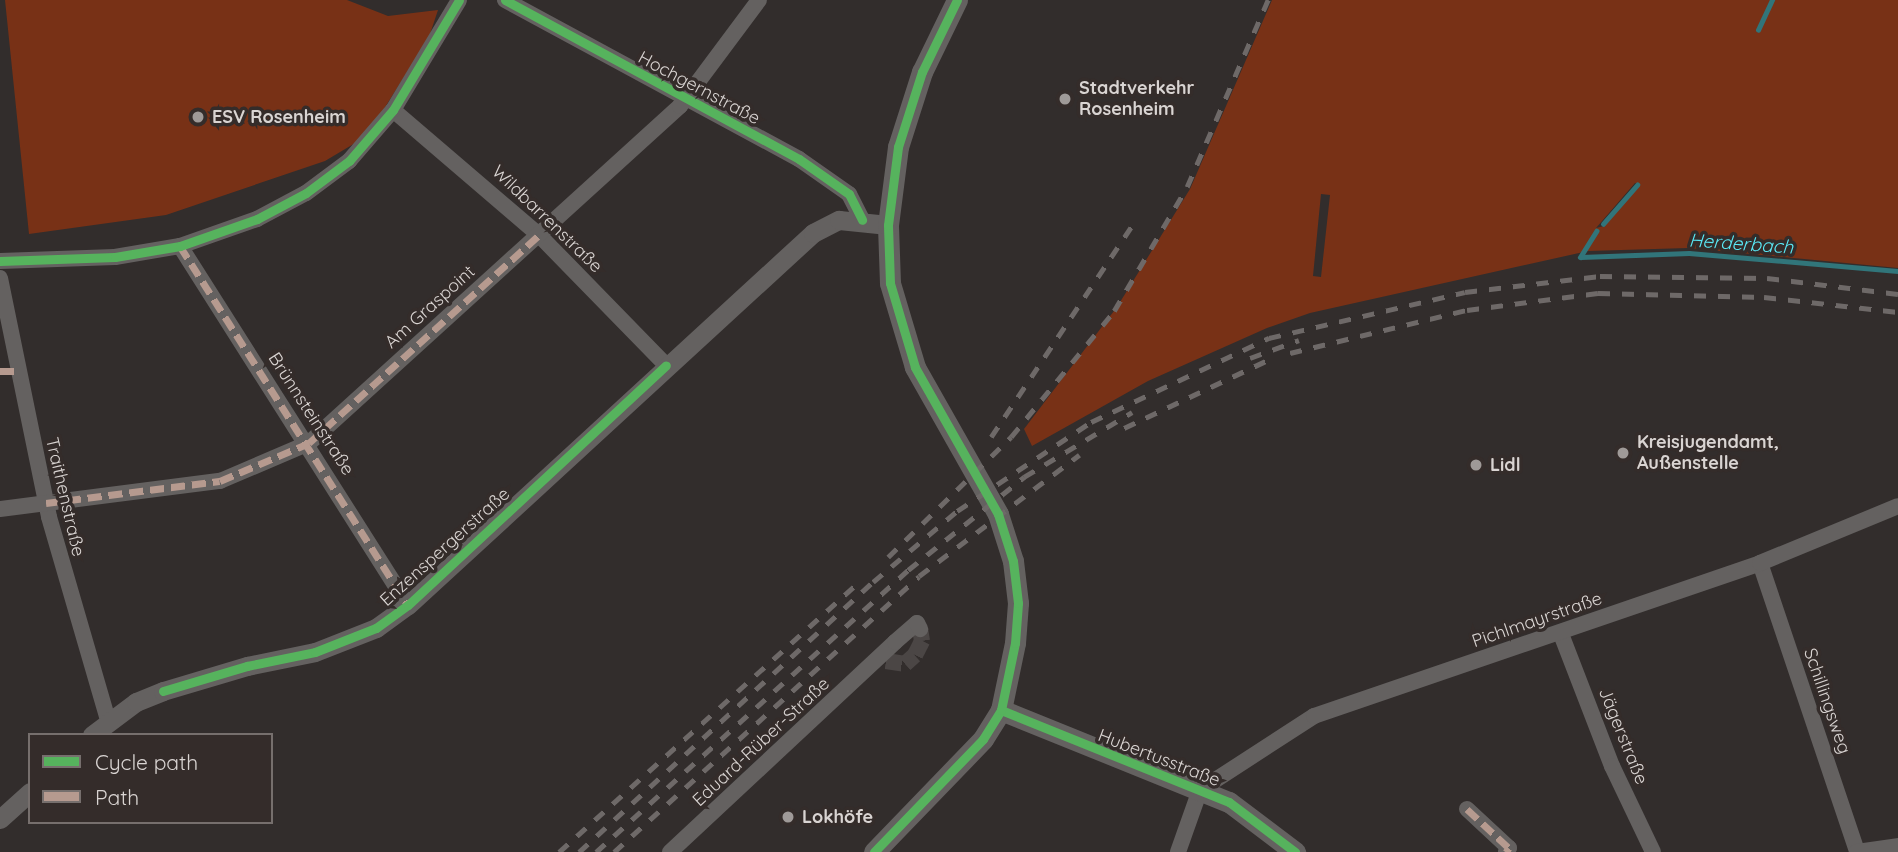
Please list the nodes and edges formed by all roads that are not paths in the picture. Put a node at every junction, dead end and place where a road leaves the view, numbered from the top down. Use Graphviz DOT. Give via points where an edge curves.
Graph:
graph roads {
  1 [pos="459,0"];
  2 [pos="505,0"];
  3 [pos="759,0"];
  4 [pos="957,0"];
  5 [pos="686,100"];
  6 [pos="393,110"];
  7 [pos="862,220"];
  8 [pos="888,225"];
  9 [pos="539,234"];
  10 [pos="180,246"];
  11 [pos="0,261"];
  12 [pos="0,278"];
  13 [pos="666,365"];
  14 [pos="0,371"];
  15 [pos="17,372"];
  16 [pos="309,443"];
  17 [pos="46,503"];
  18 [pos="1898,506"];
  19 [pos="0,509"];
  20 [pos="1759,563"];
  21 [pos="408,604"];
  22 [pos="920,629"];
  23 [pos="1562,634"];
  24 [pos="1001,710"];
  25 [pos="108,720"];
  26 [pos="94,733"];
  27 [pos="1200,790"];
  28 [pos="28,794"];
  29 [pos="1466,809"];
  30 [pos="0,819"];
  31 [pos="1898,846"];
  32 [pos="670,852"];
  33 [pos="874,852"];
  34 [pos="1178,852"];
  35 [pos="1295,852"];
  36 [pos="1506,852"];
  37 [pos="1653,852"];
  38 [pos="1857,852"];
  1 -- 6 [label="street"];
  2 -- 5 [label="street, Hochgernstraße"];
  3 -- 5 [label="street, Am Graspoint"];
  4 -- 8 [label="main road" via="908,111 892,179"];
  5 -- 7 [label="street, Hochgernstraße" via="799,159 849,194"];
  5 -- 9 [label="street, Am Graspoint"];
  6 -- 9 [label="street, Wildbarrenstraße"];
  6 -- 10 [label="street" via="349,161 306,193 257,219"];
  7 -- 8 [label="street, Enzenspergerstraße"];
  7 -- 13 [label="street, Enzenspergerstraße" via="839,220 813,233"];
  8 -- 24 [label="main road" via="890,283 900,330 915,367 998,514 1013,561 1018,603"];
  9 -- 13 [label="street, Wildbarrenstraße"];
  9 -- 16 [label="street, Am Graspoint"];
  10 -- 11 [label="street" via="115,257"];
  10 -- 16 [label="street, Brünnsteinstraße"];
  12 -- 15 [label="street, Traithenstraße"];
  13 -- 21 [label="street, Enzenspergerstraße"];
  14 -- 15 [label="street"];
  15 -- 17 [label="street, Traithenstraße"];
  16 -- 17 [label="street, Am Graspoint" via="220,481"];
  16 -- 21 [label="street, Brünnsteinstraße"];
  17 -- 19 [label="street, Am Graspoint"];
  17 -- 25 [label="street, Traithenstraße" via="66,587"];
  18 -- 20 [label="street, Pichlmayrstraße"];
  20 -- 23 [label="street, Pichlmayrstraße"];
  20 -- 38 [label="street, Schillingsweg"];
  21 -- 25 [label="street, Enzenspergerstraße" via="376,628 345,642 163,691"];
  22 -- 32 [label="street, Eduard-Rüber-Straße" via="917,624"];
  23 -- 27 [label="street, Pichlmayrstraße" via="1314,716"];
  23 -- 37 [label="street, Jägerstraße" via="1612,766"];
  24 -- 27 [label="main road, Hubertusstraße"];
  24 -- 33 [label="main road" via="951,776"];
  25 -- 26 [label="street, Enzenspergerstraße"];
  27 -- 34 [label="street"];
  27 -- 35 [label="main road, Hubertusstraße" via="1237,806"];
  28 -- 30 [label="street"];
  29 -- 36 [label="street" via="1509,848"];
  31 -- 38 [label="street"];
}
